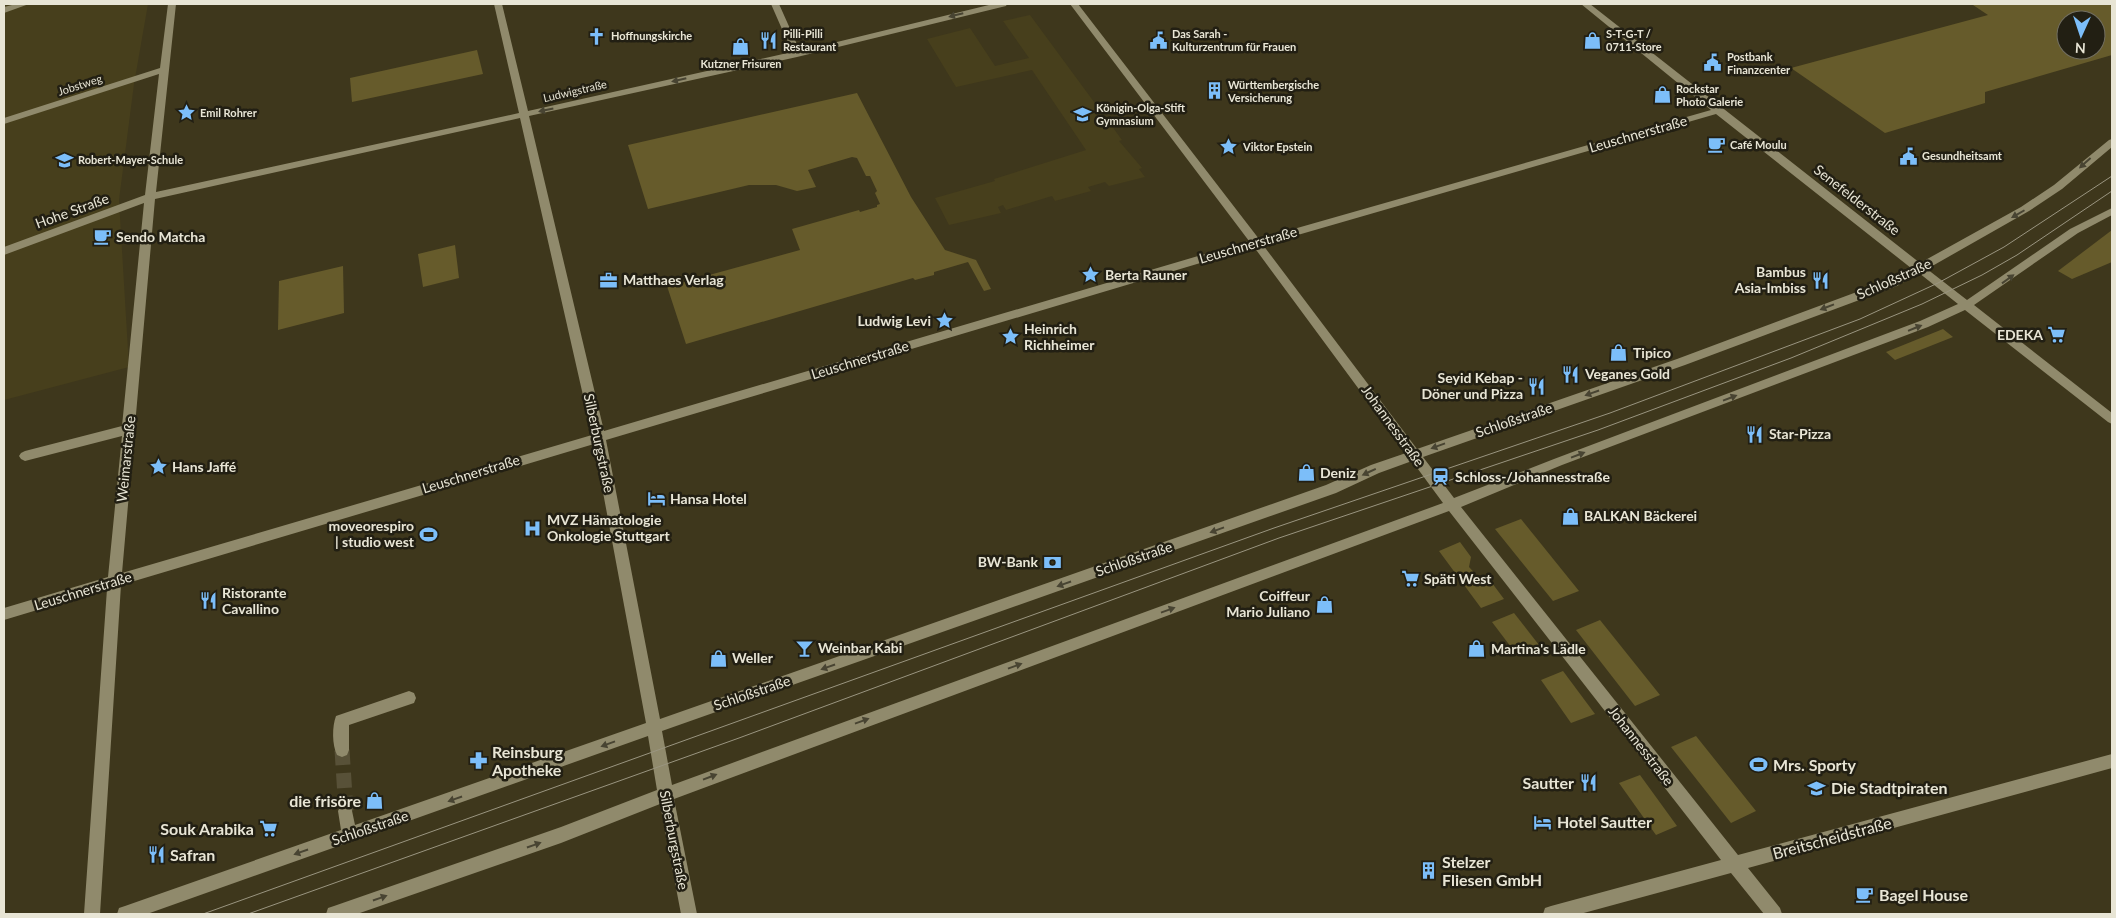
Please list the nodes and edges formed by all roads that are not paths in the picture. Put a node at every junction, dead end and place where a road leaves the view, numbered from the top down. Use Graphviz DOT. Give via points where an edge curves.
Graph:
graph roads {
  1 [pos="26,4"];
  2 [pos="172,4"];
  3 [pos="498,4"];
  4 [pos="776,4"];
  5 [pos="1004,4"];
  6 [pos="1074,4"];
  7 [pos="1585,4"];
  8 [pos="4,10"];
  9 [pos="797,54"];
  10 [pos="163,70"];
  11 [pos="1718,110"];
  12 [pos="525,115"];
  13 [pos="4,121"];
  14 [pos="2112,142"];
  15 [pos="150,197"];
  16 [pos="2112,211"];
  17 [pos="1256,243"];
  18 [pos="4,251"];
  19 [pos="1921,269"];
  20 [pos="1967,305"];
  21 [pos="2112,419"];
  22 [pos="129,429"];
  23 [pos="599,437"];
  24 [pos="1414,455"];
  25 [pos="25,456"];
  26 [pos="1452,505"];
  27 [pos="114,582"];
  28 [pos="4,614"];
  29 [pos="409,698"];
  30 [pos="654,727"];
  31 [pos="342,750"];
  32 [pos="2112,761"];
  33 [pos="664,795"];
  34 [pos="346,811"];
  35 [pos="349,836"];
  36 [pos="1735,865"];
  37 [pos="92,914"];
  38 [pos="125,914"];
  39 [pos="334,914"];
  40 [pos="689,914"];
  41 [pos="1550,914"];
  42 [pos="1774,914"];
  1 -- 8 [label="street"];
  2 -- 10 [label="street, Weimarstraße"];
  3 -- 12 [label="street, Silberburgstraße"];
  4 -- 9 [label="street"];
  5 -- 9 [label="street, Ludwigstraße, one-way"];
  6 -- 17 [label="street, Johannesstraße"];
  7 -- 11 [label="street, Senefelderstraße"];
  9 -- 12 [label="street, Ludwigstraße, one-way"];
  10 -- 13 [label="street, Jobstweg"];
  10 -- 15 [label="street, Weimarstraße"];
  11 -- 17 [label="street, Leuschnerstraße"];
  11 -- 19 [label="street, Senefelderstraße"];
  12 -- 15 [label="street, Ludwigstraße"];
  12 -- 23 [label="street, Silberburgstraße"];
  14 -- 19 [label="street, Schloßstraße, one-way" via="2026,209"];
  15 -- 18 [label="street, Hohe Straße"];
  15 -- 22 [label="street, Weimarstraße"];
  20 -- 16 [label="street, one-way" via="2074,231"];
  17 -- 23 [label="street, Leuschnerstraße"];
  17 -- 24 [label="street, Johannesstraße"];
  19 -- 20 [label="street, Senefelderstraße"];
  19 -- 24 [label="street, Schloßstraße, one-way" via="1893,283 1681,362"];
  20 -- 21 [label="street, Senefelderstraße"];
  26 -- 20 [label="street, one-way" via="1869,346"];
  22 -- 25 [label="street"];
  22 -- 27 [label="street, Weimarstraße"];
  23 -- 27 [label="street, Leuschnerstraße"];
  23 -- 30 [label="street, Silberburgstraße"];
  24 -- 26 [label="street, Johannesstraße"];
  24 -- 30 [label="street, Schloßstraße, one-way" via="1312,496"];
  33 -- 26 [label="street, one-way"];
  26 -- 36 [label="street, Johannesstraße"];
  27 -- 28 [label="street, Leuschnerstraße"];
  27 -- 37 [label="street, Weimarstraße"];
  29 -- 31 [label="street" via="341,721"];
  30 -- 33 [label="street, Silberburgstraße"];
  30 -- 35 [label="street, Schloßstraße, one-way"];
  32 -- 36 [label="street, Breitscheidstraße"];
  39 -- 33 [label="street, one-way" via="561,835"];
  33 -- 40 [label="street, Silberburgstraße"];
  34 -- 35 [label="street"];
  35 -- 38 [label="street, Schloßstraße, one-way"];
  36 -- 41 [label="street, Breitscheidstraße"];
  36 -- 42 [label="street, Johannesstraße"];
}
